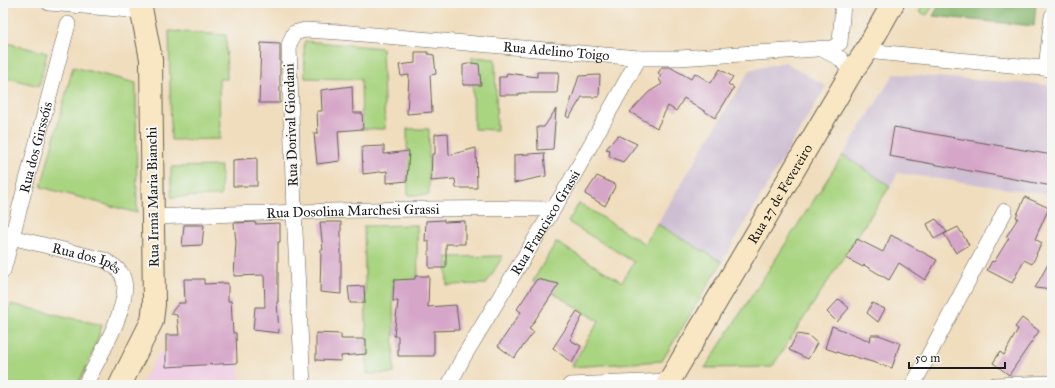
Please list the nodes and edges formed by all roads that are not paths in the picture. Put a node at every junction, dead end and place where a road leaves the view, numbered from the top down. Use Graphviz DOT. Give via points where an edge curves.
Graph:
graph roads {
  1 [pos="49,3"];
  2 [pos="843,3"];
  3 [pos="893,3"];
  4 [pos="140,7"];
  5 [pos="1052,20"];
  6 [pos="68,24"];
  7 [pos="294,33"];
  8 [pos="820,48"];
  9 [pos="866,51"];
  10 [pos="639,58"];
  11 [pos="1049,68"];
  12 [pos="850,73"];
  13 [pos="553,209"];
  14 [pos="1005,211"];
  15 [pos="294,212"];
  16 [pos="153,218"];
  17 [pos="7,237"];
  18 [pos="3,271"];
  19 [pos="668,383"];
  20 [pos="1052,383"];
  21 [pos="85,385"];
  22 [pos="120,385"];
  23 [pos="303,385"];
  24 [pos="449,385"];
  25 [pos="570,385"];
  26 [pos="912,385"];
  27 [pos="995,385"];
  1 -- 4 [label="street"];
  2 -- 8 [label="street, Rua Adelino Toigo" via="840,43 832,48"];
  3 -- 9 [label="main road, Rua 27 de Fevereiro"];
  4 -- 16 [label="main road, Rua Irmã Maria Bianchi" via="151,59"];
  5 -- 11 [label="street"];
  6 -- 17 [label="street, Rua dos Girssóis"];
  7 -- 10 [label="street, Rua Adelino Toigo" via="305,30 339,32"];
  7 -- 15 [label="street, Rua Dorival Giordani" via="289,45"];
  8 -- 10 [label="street, Rua Adelino Toigo" via="679,58"];
  8 -- 12 [label="street" via="841,59"];
  9 -- 11 [label="street"];
  9 -- 12 [label="main road, Rua 27 de Fevereiro"];
  10 -- 13 [label="street, Rua Francisco Grassi"];
  12 -- 19 [label="main road, Rua 27 de Fevereiro"];
  13 -- 15 [label="street, Rua Dosolina Marchesi Grassi"];
  13 -- 24 [label="street, Rua Francisco Grassi"];
  14 -- 26 [label="street"];
  15 -- 16 [label="street, Rua Dosolina Marchesi Grassi"];
  15 -- 23 [label="street, Rua Dorival Giordani"];
  16 -- 22 [label="main road, Rua Irmã Maria Bianchi" via="152,321"];
  17 -- 18 [label="street, Rua dos Girssóis"];
  17 -- 21 [label="street, Rua dos Ipês" via="104,260 117,267 124,281 124,298 117,320"];
  19 -- 25 [label="street"];
  20 -- 27 [label="street"];
}
